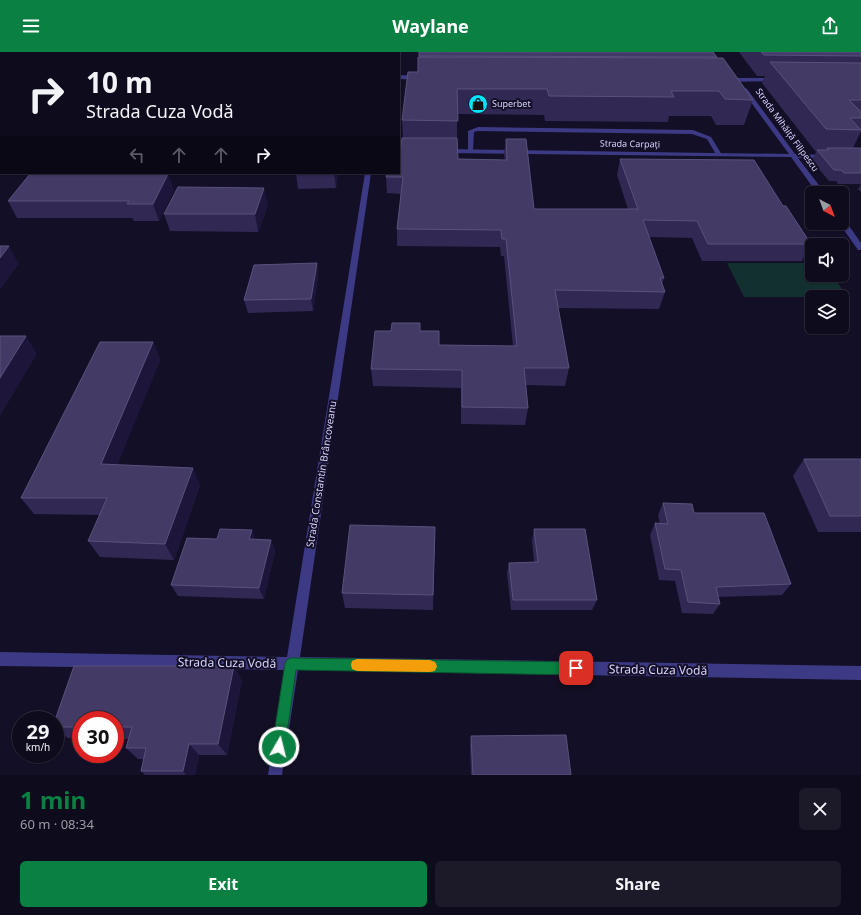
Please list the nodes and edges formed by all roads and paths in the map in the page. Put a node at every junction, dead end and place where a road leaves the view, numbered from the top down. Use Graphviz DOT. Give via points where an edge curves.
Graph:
graph roads {
  1 [pos="400,77"];
  2 [pos="430,78"];
  3 [pos="722,80"];
  4 [pos="738,80"];
  5 [pos="784,80"];
  6 [pos="438,150"];
  7 [pos="470,151"];
  8 [pos="719,154"];
  9 [pos="793,156"];
  10 [pos="831,156"];
  11 [pos="368,174"];
  12 [pos="816,186"];
  13 [pos="848,230"];
  14 [pos="861,248"];
  15 [pos="0,659"];
  16 [pos="291,664"];
  17 [pos="861,673"];
  18 [pos="275,775"];
  1 -- 2 [label="street"];
  3 -- 4 [label="street"];
  4 -- 5 [label="street"];
  4 -- 9 [label="street, Strada Mihăiță Filipescu"];
  6 -- 7 [label="street, Strada Carpați"];
  7 -- 8 [label="street, Strada Carpați"];
  7 -- 8 [label="street" via="471,131 478,129 693,132 709,138"];
  8 -- 9 [label="street, Strada Carpați"];
  9 -- 10 [label="street, Strada Carpați"];
  9 -- 12 [label="street, Strada Mihăiță Filipescu"];
  11 -- 16 [label="street, Strada Constantin Brâncoveanu"];
  13 -- 14 [label="street"];
  15 -- 16 [label="street, Strada Cuza Vodă"];
  16 -- 17 [label="street, Strada Cuza Vodă"];
  16 -- 18 [label="street, Strada Constantin Brâncoveanu"];
}
